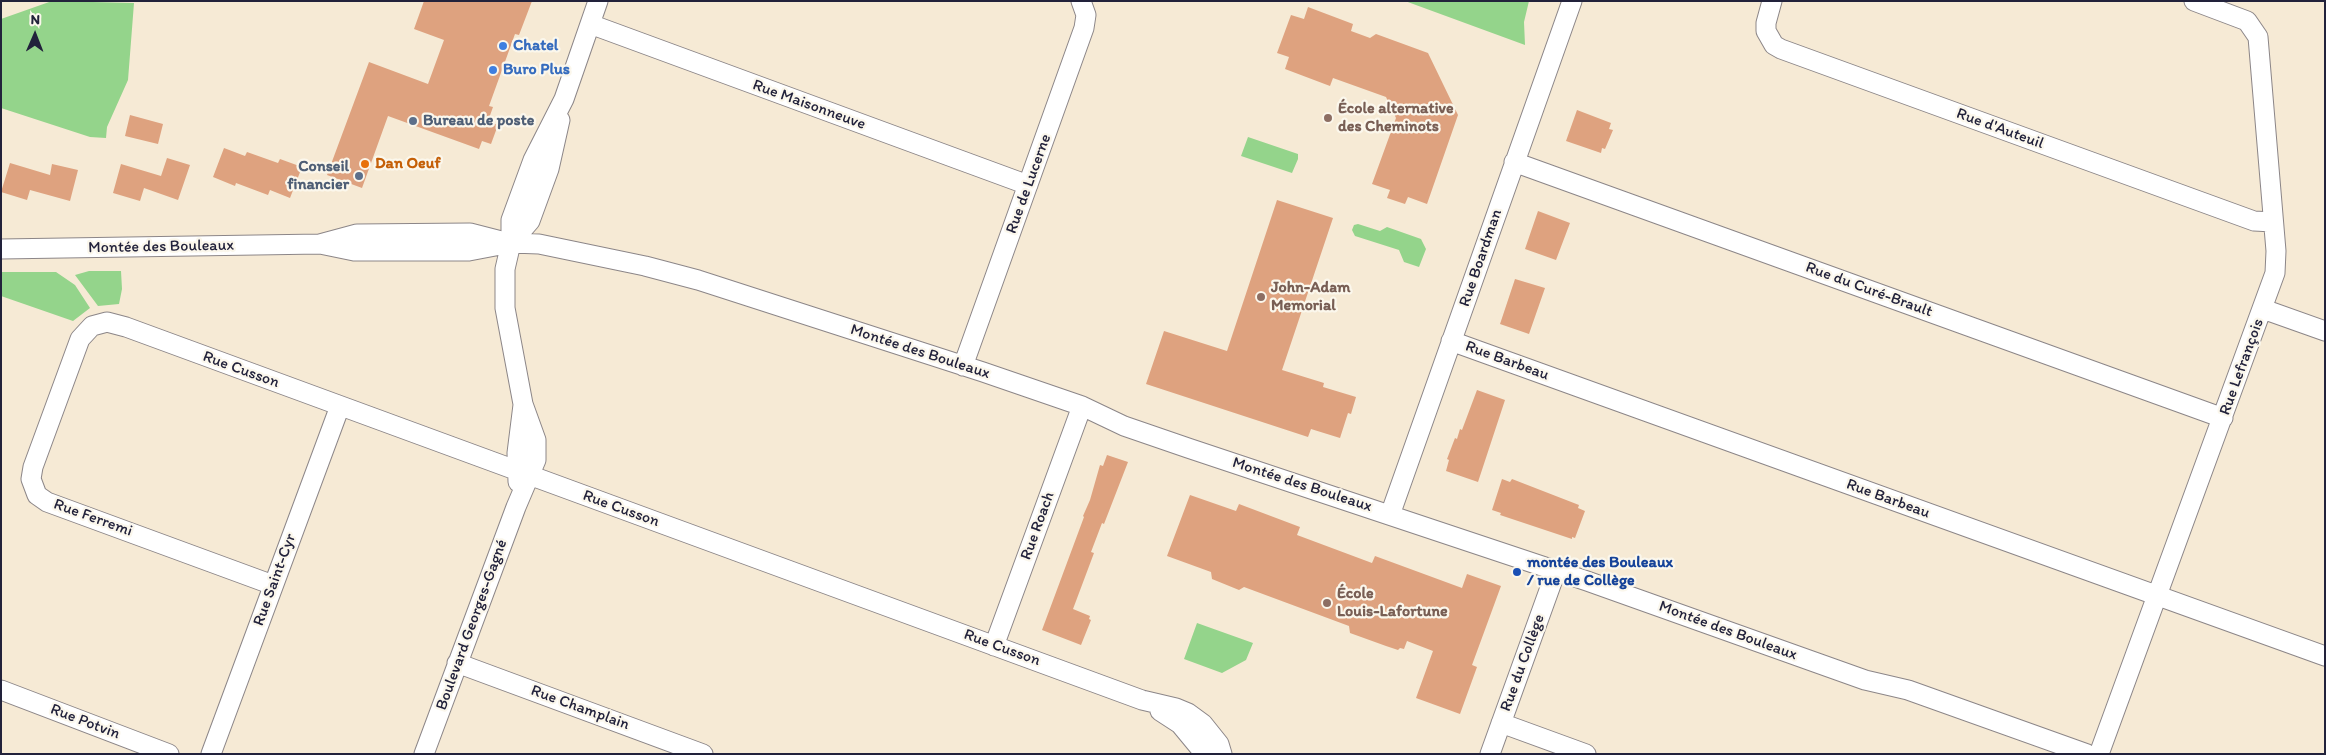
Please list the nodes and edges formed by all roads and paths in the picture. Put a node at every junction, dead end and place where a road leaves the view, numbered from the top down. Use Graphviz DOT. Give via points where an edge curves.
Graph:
graph roads {
  1 [pos="598,1"];
  2 [pos="1081,1"];
  3 [pos="1572,1"];
  4 [pos="1772,1"];
  5 [pos="2194,1"];
  6 [pos="590,24"];
  7 [pos="1514,162"];
  8 [pos="1028,185"];
  9 [pos="2273,222"];
  10 [pos="511,243"];
  11 [pos="1,249"];
  12 [pos="2263,309"];
  13 [pos="100,323"];
  14 [pos="2325,331"];
  15 [pos="1452,341"];
  16 [pos="963,366"];
  17 [pos="340,406"];
  18 [pos="1082,406"];
  19 [pos="2223,418"];
  20 [pos="524,473"];
  21 [pos="1390,515"];
  22 [pos="1556,572"];
  23 [pos="274,585"];
  24 [pos="2158,596"];
  25 [pos="994,646"];
  26 [pos="2325,656"];
  27 [pos="457,663"];
  28 [pos="1,690"];
  29 [pos="1142,700"];
  30 [pos="1501,722"];
  31 [pos="169,754"];
  32 [pos="211,754"];
  33 [pos="424,754"];
  34 [pos="703,754"];
  35 [pos="1208,754"];
  36 [pos="1222,754"];
  37 [pos="1490,754"];
  38 [pos="1586,754"];
  39 [pos="2087,754"];
  40 [pos="2099,754"];
  1 -- 6 [label="street, Boulevard Georges-Gagné"];
  2 -- 8 [label="street, Rue de Lucerne" via="1086,15 1084,28"];
  3 -- 7 [label="street, Rue Boardman"];
  4 -- 9 [label="street, Rue d'Auteuil" via="1766,31 1774,45 1781,49 2254,221"];
  5 -- 9 [label="street, Rue Lefrançois" via="2247,21 2258,37"];
  6 -- 8 [label="street, Rue Maisonneuve"];
  6 -- 10 [label="street, Boulevard Georges-Gagné" via="564,99 533,160 510,220"];
  7 -- 15 [label="street, Rue Boardman"];
  7 -- 19 [label="street, Rue du Curé-Brault"];
  8 -- 16 [label="street, Rue de Lucerne"];
  9 -- 12 [label="street, Rue Lefrançois" via="2275,273"];
  10 -- 11 [label="street, Montée des Bouleaux" via="470,233 357,234 320,244"];
  10 -- 16 [label="street, Montée des Bouleaux" via="542,245 673,273"];
  10 -- 20 [label="street, Boulevard Georges-Gagné" via="505,269 504,302 523,404 537,449 536,460"];
  12 -- 14 [label="street"];
  12 -- 19 [label="street, Rue Lefrançois"];
  13 -- 17 [label="street, Rue Cusson" via="116,324"];
  13 -- 23 [label="street, Rue Ferremi" via="86,331 77,346 33,467 30,479 37,495 47,502"];
  15 -- 21 [label="street, Rue Boardman"];
  15 -- 24 [label="street, Rue Barbeau"];
  16 -- 18 [label="street, Montée des Bouleaux"];
  17 -- 20 [label="street, Rue Cusson"];
  17 -- 23 [label="street, Rue Saint-Cyr"];
  18 -- 21 [label="street, Montée des Bouleaux" via="1133,429"];
  18 -- 25 [label="street, Rue Roach"];
  19 -- 24 [label="street, Rue Lefrançois"];
  20 -- 25 [label="street, Rue Cusson"];
  20 -- 27 [label="street, Boulevard Georges-Gagné" via="520,496"];
  21 -- 22 [label="street, Montée des Bouleaux"];
  22 -- 30 [label="street, Rue du Collège"];
  22 -- 39 [label="street, Montée des Bouleaux" via="1865,680 1913,691"];
  23 -- 32 [label="street, Rue Saint-Cyr"];
  24 -- 26 [label="street, Rue Barbeau"];
  24 -- 40 [label="street, Rue Lefrançois"];
  25 -- 29 [label="street, Rue Cusson"];
  27 -- 33 [label="street, Boulevard Georges-Gagné"];
  27 -- 34 [label="street, Rue Champlain"];
  28 -- 31 [label="street, Rue Potvin"];
  29 -- 35 [label="street, Rue Cusson" via="1180,724"];
  29 -- 36 [label="street, Rue Cusson" via="1176,708 1196,719 1219,744"];
  30 -- 37 [label="street, Rue du Collège"];
  30 -- 38 [label="street"];
}
